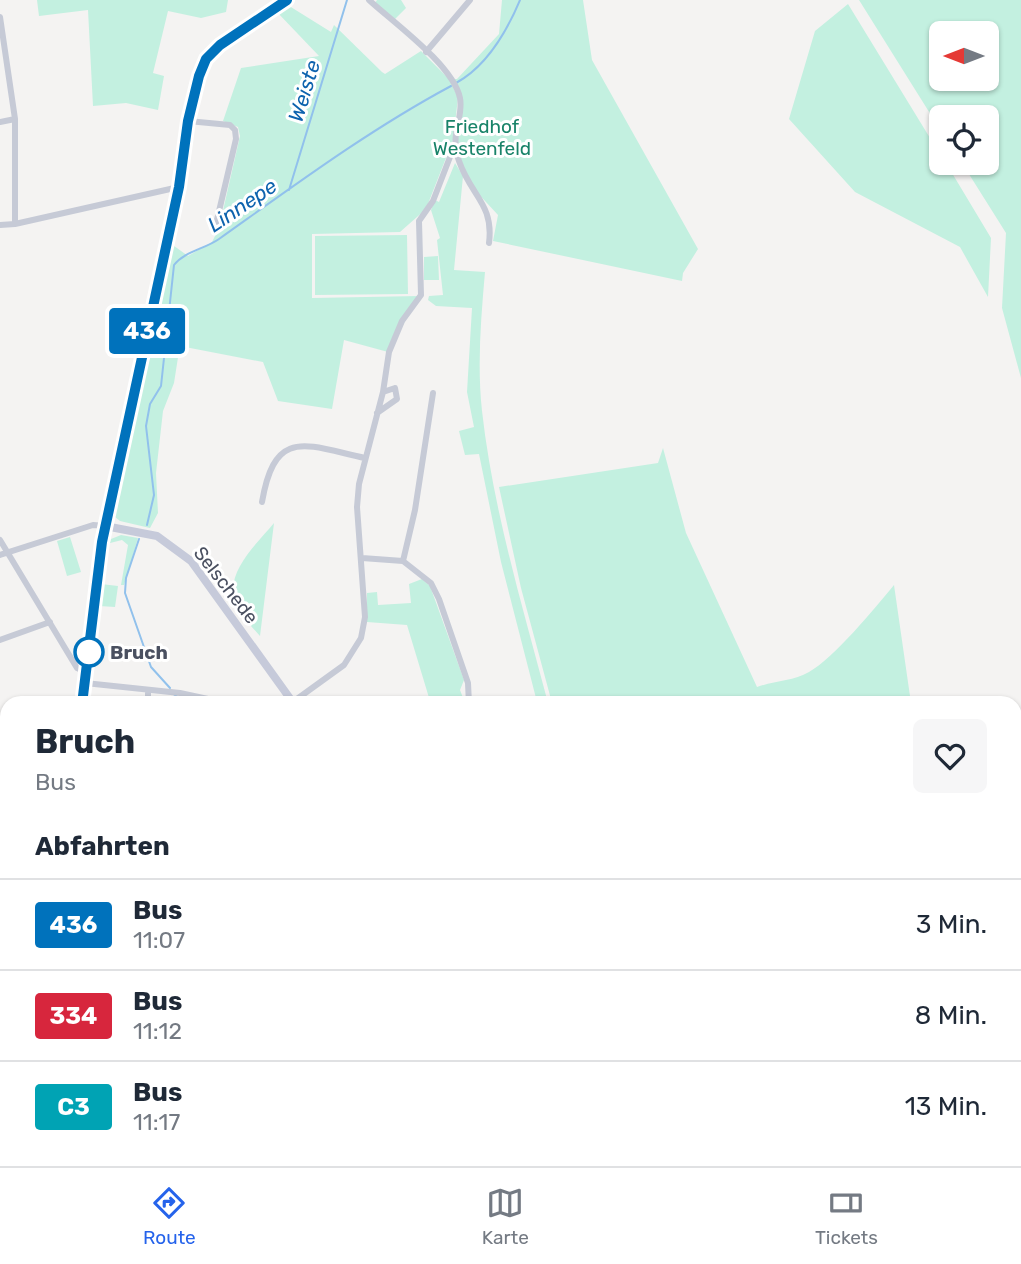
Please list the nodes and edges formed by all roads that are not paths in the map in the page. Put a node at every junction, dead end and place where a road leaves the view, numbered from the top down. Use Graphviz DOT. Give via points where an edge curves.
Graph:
graph roads {
  1 [pos="287,0"];
  2 [pos="369,0"];
  3 [pos="470,0"];
  4 [pos="0,17"];
  5 [pos="426,52"];
  6 [pos="15,119"];
  7 [pos="188,121"];
  8 [pos="0,122"];
  9 [pos="454,144"];
  10 [pos="179,187"];
  11 [pos="15,224"];
  12 [pos="216,224"];
  13 [pos="0,225"];
  14 [pos="489,243"];
  15 [pos="383,392"];
  16 [pos="433,393"];
  17 [pos="377,413"];
  18 [pos="365,457"];
  19 [pos="262,502"];
  20 [pos="105,526"];
  21 [pos="0,540"];
  22 [pos="8,552"];
  23 [pos="0,555"];
  24 [pos="362,558"];
  25 [pos="403,561"];
  26 [pos="50,622"];
  27 [pos="0,640"];
  28 [pos="86,672"];
  29 [pos="85,683"];
  30 [pos="148,690"];
  31 [pos="83,696"];
  32 [pos="148,696"];
  33 [pos="194,696"];
  34 [pos="287,696"];
  35 [pos="302,696"];
  36 [pos="469,696"];
  1 -- 7 [label="main road" via="206,59"];
  2 -- 5 [label="street"];
  3 -- 5 [label="street"];
  4 -- 6 [label="street"];
  5 -- 9 [label="street" via="457,89 460,107"];
  6 -- 8 [label="street"];
  6 -- 11 [label="street"];
  7 -- 10 [label="main road"];
  7 -- 12 [label="street" via="230,125 235,130"];
  9 -- 14 [label="street" via="468,182 490,214"];
  9 -- 15 [label="street" via="433,201 418,221 421,296 402,321 389,352"];
  10 -- 11 [label="street"];
  10 -- 20 [label="main road"];
  11 -- 13 [label="street"];
  15 -- 17 [label="street"];
  15 -- 17 [label="street" via="394,388 397,399"];
  16 -- 25 [label="street"];
  17 -- 18 [label="street"];
  18 -- 19 [label="street" via="307,445 283,452 267,472"];
  18 -- 24 [label="street" via="357,507"];
  20 -- 22 [label="street" via="93,525"];
  20 -- 28 [label="main road"];
  20 -- 34 [label="main road, Selschede" via="157,536 191,561"];
  21 -- 22 [label="street"];
  22 -- 23 [label="street"];
  22 -- 26 [label="street"];
  24 -- 25 [label="street"];
  24 -- 35 [label="street" via="365,617 355,651"];
  25 -- 36 [label="street" via="431,583 439,599"];
  26 -- 27 [label="street"];
  26 -- 28 [label="street" via="78,668"];
  28 -- 29 [label="main road"];
  29 -- 30 [label="street"];
  29 -- 31 [label="main road"];
  30 -- 32 [label="street"];
  30 -- 33 [label="street"];
}
